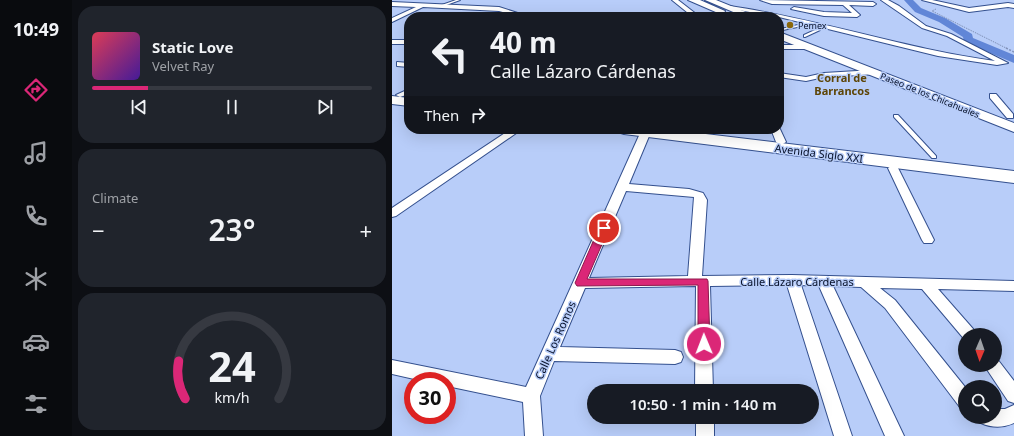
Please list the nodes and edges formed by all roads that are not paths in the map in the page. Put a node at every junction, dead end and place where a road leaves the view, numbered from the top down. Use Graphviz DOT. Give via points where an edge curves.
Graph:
graph roads {
  1 [pos="459,0"];
  2 [pos="675,0"];
  3 [pos="692,0"];
  4 [pos="709,0"];
  5 [pos="763,0"];
  6 [pos="884,0"];
  7 [pos="925,0"];
  8 [pos="1014,0"];
  9 [pos="774,1"];
  10 [pos="782,3"];
  11 [pos="392,4"];
  12 [pos="845,4"];
  13 [pos="423,5"];
  14 [pos="1011,5"];
  15 [pos="440,6"];
  16 [pos="730,8"];
  17 [pos="409,12"];
  18 [pos="512,12"];
  19 [pos="691,12"];
  20 [pos="722,12"];
  21 [pos="740,12"];
  22 [pos="756,12"];
  23 [pos="404,14"];
  24 [pos="784,18"];
  25 [pos="392,20"];
  26 [pos="784,31"];
  27 [pos="784,33"];
  28 [pos="784,34"];
  29 [pos="392,42"];
  30 [pos="404,42"];
  31 [pos="807,42"];
  32 [pos="825,45"];
  33 [pos="784,46"];
  34 [pos="400,64"];
  35 [pos="404,65"];
  36 [pos="874,72"];
  37 [pos="784,76"];
  38 [pos="993,96"];
  39 [pos="896,116"];
  40 [pos="1012,116"];
  41 [pos="1014,128"];
  42 [pos="510,134"];
  43 [pos="644,134"];
  44 [pos="673,134"];
  45 [pos="735,134"];
  46 [pos="780,138"];
  47 [pos="735,143"];
  48 [pos="832,152"];
  49 [pos="934,157"];
  50 [pos="1014,165"];
  51 [pos="894,168"];
  52 [pos="1014,171"];
  53 [pos="1014,177"];
  54 [pos="1014,181"];
  55 [pos="622,187"];
  56 [pos="392,213"];
  57 [pos="928,240"];
  58 [pos="792,280"];
  59 [pos="699,281"];
  60 [pos="824,281"];
  61 [pos="864,282"];
  62 [pos="580,283"];
  63 [pos="926,284"];
  64 [pos="1014,286"];
  65 [pos="962,328"];
  66 [pos="549,354"];
  67 [pos="675,357"];
  68 [pos="392,367"];
  69 [pos="997,372"];
  70 [pos="704,384"];
  71 [pos="958,391"];
  72 [pos="1014,395"];
  73 [pos="531,396"];
  74 [pos="705,424"];
  75 [pos="534,436"];
  76 [pos="705,436"];
  77 [pos="843,436"];
  78 [pos="895,436"];
  1 -- 15 [label="lane"];
  2 -- 19 [label="street"];
  3 -- 20 [label="main road"];
  4 -- 16 [label="main road"];
  5 -- 9 [label="street"];
  6 -- 24 [label="street" via="929,30 949,36 1004,63 945,56"];
  7 -- 14 [label="street" via="978,10"];
  8 -- 14 [label="street"];
  9 -- 10 [label="street"];
  9 -- 12 [label="street" via="873,4"];
  10 -- 12 [label="street"];
  10 -- 12 [label="street" via="824,14 857,15"];
  11 -- 13 [label="street"];
  13 -- 15 [label="street"];
  13 -- 17 [label="street"];
  15 -- 18 [label="street" via="500,7"];
  16 -- 21 [label="main road"];
  16 -- 22 [label="street"];
  23 -- 25 [label="street"];
  26 -- 31 [label="lane" via="802,25 818,30"];
  27 -- 31 [label="main road, Paseo de los Chicahuales"];
  28 -- 32 [label="main road" via="816,46"];
  29 -- 30 [label="street"];
  31 -- 32 [label="main road, Paseo de los Chicahuales"];
  31 -- 33 [label="street"];
  31 -- 36 [label="main road, Paseo de los Chicahuales"];
  32 -- 40 [label="main road, Paseo de los Chicahuales"];
  34 -- 35 [label="street"];
  36 -- 37 [label="street" via="824,75 806,79"];
  36 -- 41 [label="main road, Paseo de los Chicahuales"];
  38 -- 40 [label="street"];
  39 -- 49 [label="lane"];
  42 -- 56 [label="street"];
  43 -- 55 [label="street, Calle Los Romos"];
  44 -- 47 [label="highway, Avenida Siglo XXI"];
  45 -- 46 [label="highway, Avenida Siglo XXI"];
  46 -- 48 [label="highway, Avenida Siglo XXI"];
  46 -- 49 [label="highway"];
  47 -- 48 [label="highway, Avenida Siglo XXI"];
  47 -- 51 [label="highway" via="795,155"];
  48 -- 52 [label="highway, Avenida Siglo XXI"];
  48 -- 53 [label="highway, Avenida Siglo XXI"];
  49 -- 50 [label="highway"];
  51 -- 54 [label="highway"];
  51 -- 57 [label="street"];
  55 -- 59 [label="street" via="689,192 698,195 701,200"];
  55 -- 62 [label="street, Calle Los Romos"];
  58 -- 59 [label="street, Calle Lázaro Cárdenas"];
  58 -- 60 [label="street, Calle Lázaro Cárdenas"];
  58 -- 77 [label="street"];
  59 -- 62 [label="street, Calle Lázaro Cárdenas"];
  59 -- 70 [label="street"];
  60 -- 61 [label="street, Calle Lázaro Cárdenas"];
  60 -- 78 [label="street"];
  61 -- 63 [label="street, Calle Lázaro Cárdenas"];
  61 -- 71 [label="street" via="890,304"];
  62 -- 66 [label="street, Calle Los Romos"];
  63 -- 64 [label="street, Calle Lázaro Cárdenas"];
  63 -- 65 [label="street"];
  66 -- 67 [label="street"];
  66 -- 73 [label="street, Calle Los Romos"];
  68 -- 73 [label="street"];
  69 -- 72 [label="street"];
  73 -- 75 [label="street"];
  74 -- 76 [label="street"];
}
